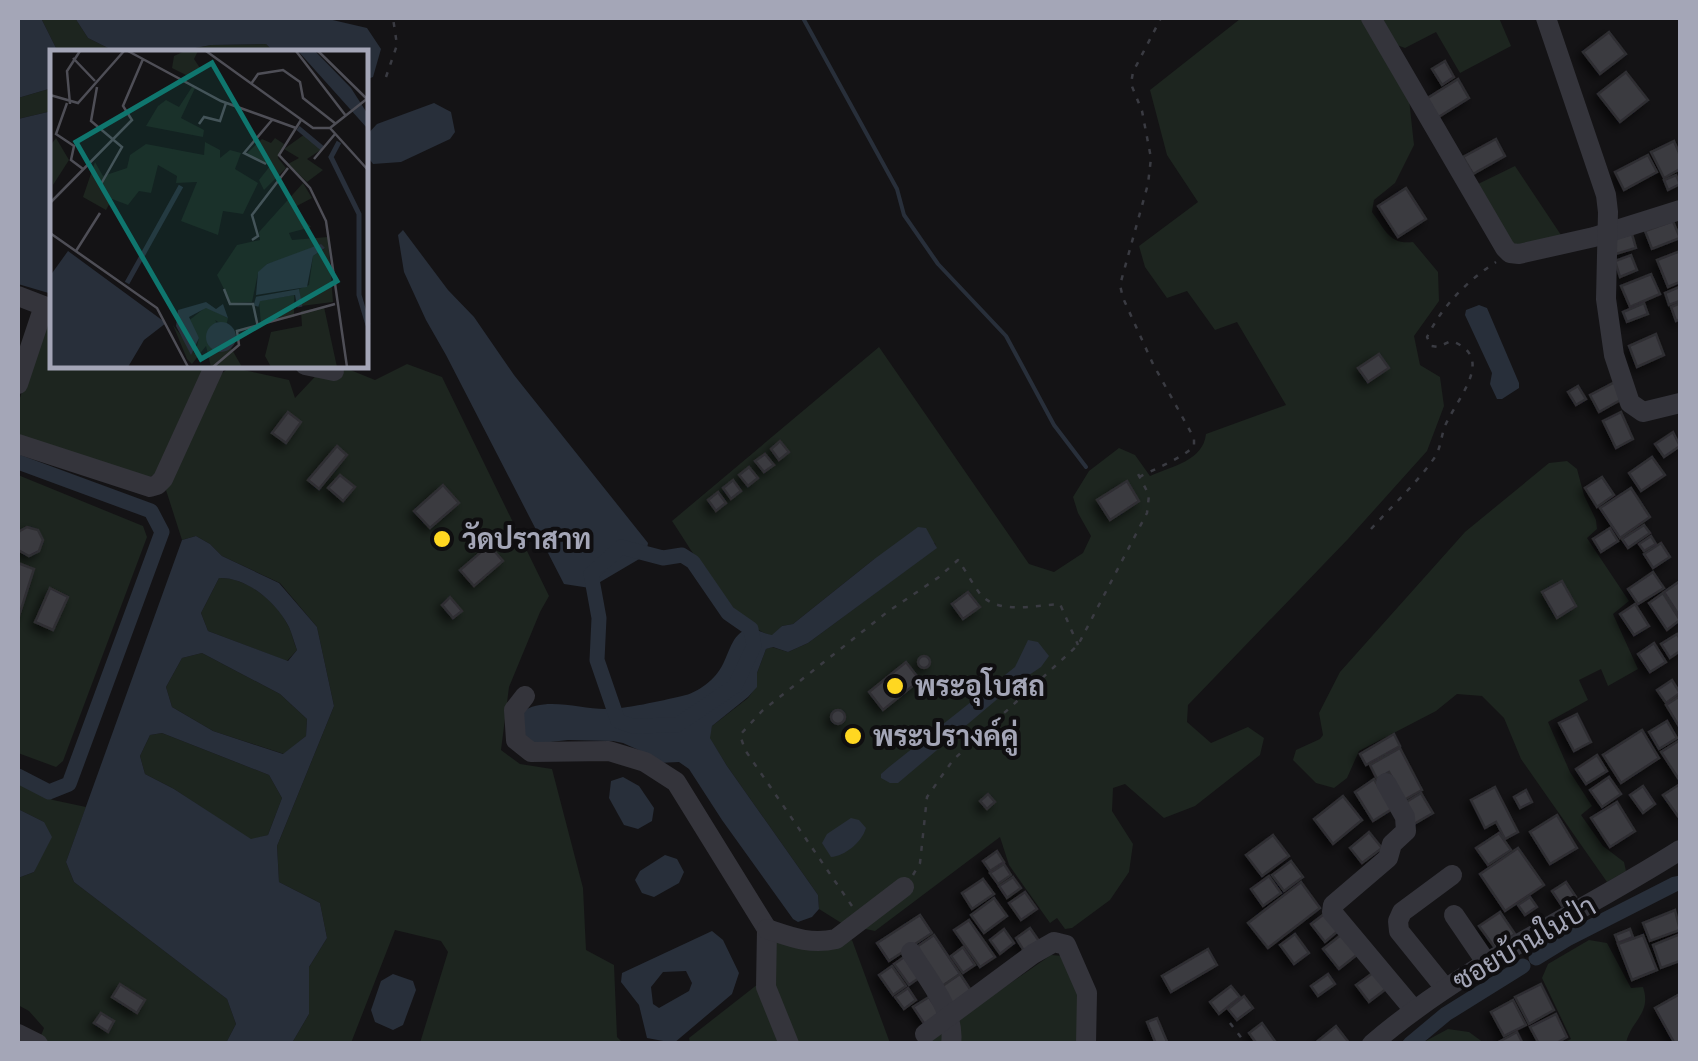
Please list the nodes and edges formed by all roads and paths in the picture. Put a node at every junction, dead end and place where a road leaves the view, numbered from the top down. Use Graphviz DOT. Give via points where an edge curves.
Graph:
graph roads {
  1 [pos="393,18"];
  2 [pos="1162,18"];
  3 [pos="1371,18"];
  4 [pos="1546,18"];
  5 [pos="386,78"];
  6 [pos="1680,210"];
  7 [pos="1607,232"];
  8 [pos="1510,253"];
  9 [pos="18,296"];
  10 [pos="22,354"];
  11 [pos="214,368"];
  12 [pos="320,368"];
  13 [pos="334,371"];
  14 [pos="18,384"];
  15 [pos="1680,403"];
  16 [pos="18,444"];
  17 [pos="1136,472"];
  18 [pos="1140,478"];
  19 [pos="1371,529"];
  20 [pos="1078,645"];
  21 [pos="525,696"];
  22 [pos="1386,783"];
  23 [pos="1680,850"];
  24 [pos="1452,874"];
  25 [pos="904,887"];
  26 [pos="1454,915"];
  27 [pos="862,920"];
  28 [pos="767,929"];
  29 [pos="911,952"];
  30 [pos="1486,962"];
  31 [pos="1446,988"];
  32 [pos="1414,1010"];
  33 [pos="949,1016"];
  34 [pos="1230,1023"];
  35 [pos="18,1034"];
  36 [pos="925,1034"];
  37 [pos="38,1044"];
  38 [pos="789,1044"];
  39 [pos="951,1044"];
  40 [pos="1086,1044"];
  41 [pos="1246,1044"];
  42 [pos="1372,1044"];
  1 -- 5 [label="path" via="397,45"];
  2 -- 18 [label="path" via="1131,84 1152,158 1120,284 1194,446"];
  3 -- 8 [label="street"];
  4 -- 7 [label="street" via="1606,195"];
  6 -- 7 [label="street"];
  7 -- 8 [label="street"];
  7 -- 15 [label="street" via="1606,300 1630,404 1643,412"];
  8 -- 19 [label="path" via="1470,279 1434,323 1430,346 1462,345 1472,361 1470,382 1446,422 1438,454"];
  9 -- 10 [label="street" via="44,306"];
  10 -- 14 [label="street"];
  11 -- 16 [label="street" via="157,485"];
  12 -- 13 [label="street"];
  17 -- 18 [label="path"];
  18 -- 20 [label="path" via="1149,496 1147,513"];
  20 -- 25 [label="path" via="953,760 928,796 920,863"];
  20 -- 27 [label="path" via="1060,604 994,604 958,560 740,735"];
  21 -- 28 [label="street" via="514,710 516,740 531,752 609,751 645,762 676,782"];
  22 -- 32 [label="street" via="1406,817 1406,831 1332,912"];
  23 -- 30 [label="street, ซอยบ้านในป่า"];
  24 -- 31 [label="street" via="1398,922 1399,932"];
  25 -- 27 [label="street"];
  26 -- 30 [label="street"];
  27 -- 28 [label="street" via="822,942"];
  28 -- 38 [label="street" via="766,987"];
  29 -- 33 [label="street"];
  30 -- 31 [label="street, ซอยบ้านในป่า"];
  31 -- 32 [label="street, ซอยบ้านในป่า"];
  32 -- 42 [label="street, ซอยบ้านในป่า"];
  33 -- 36 [label="street"];
  33 -- 39 [label="street"];
  33 -- 40 [label="street" via="1060,942 1087,993"];
  34 -- 41 [label="path"];
  35 -- 37 [label="street"];
}
